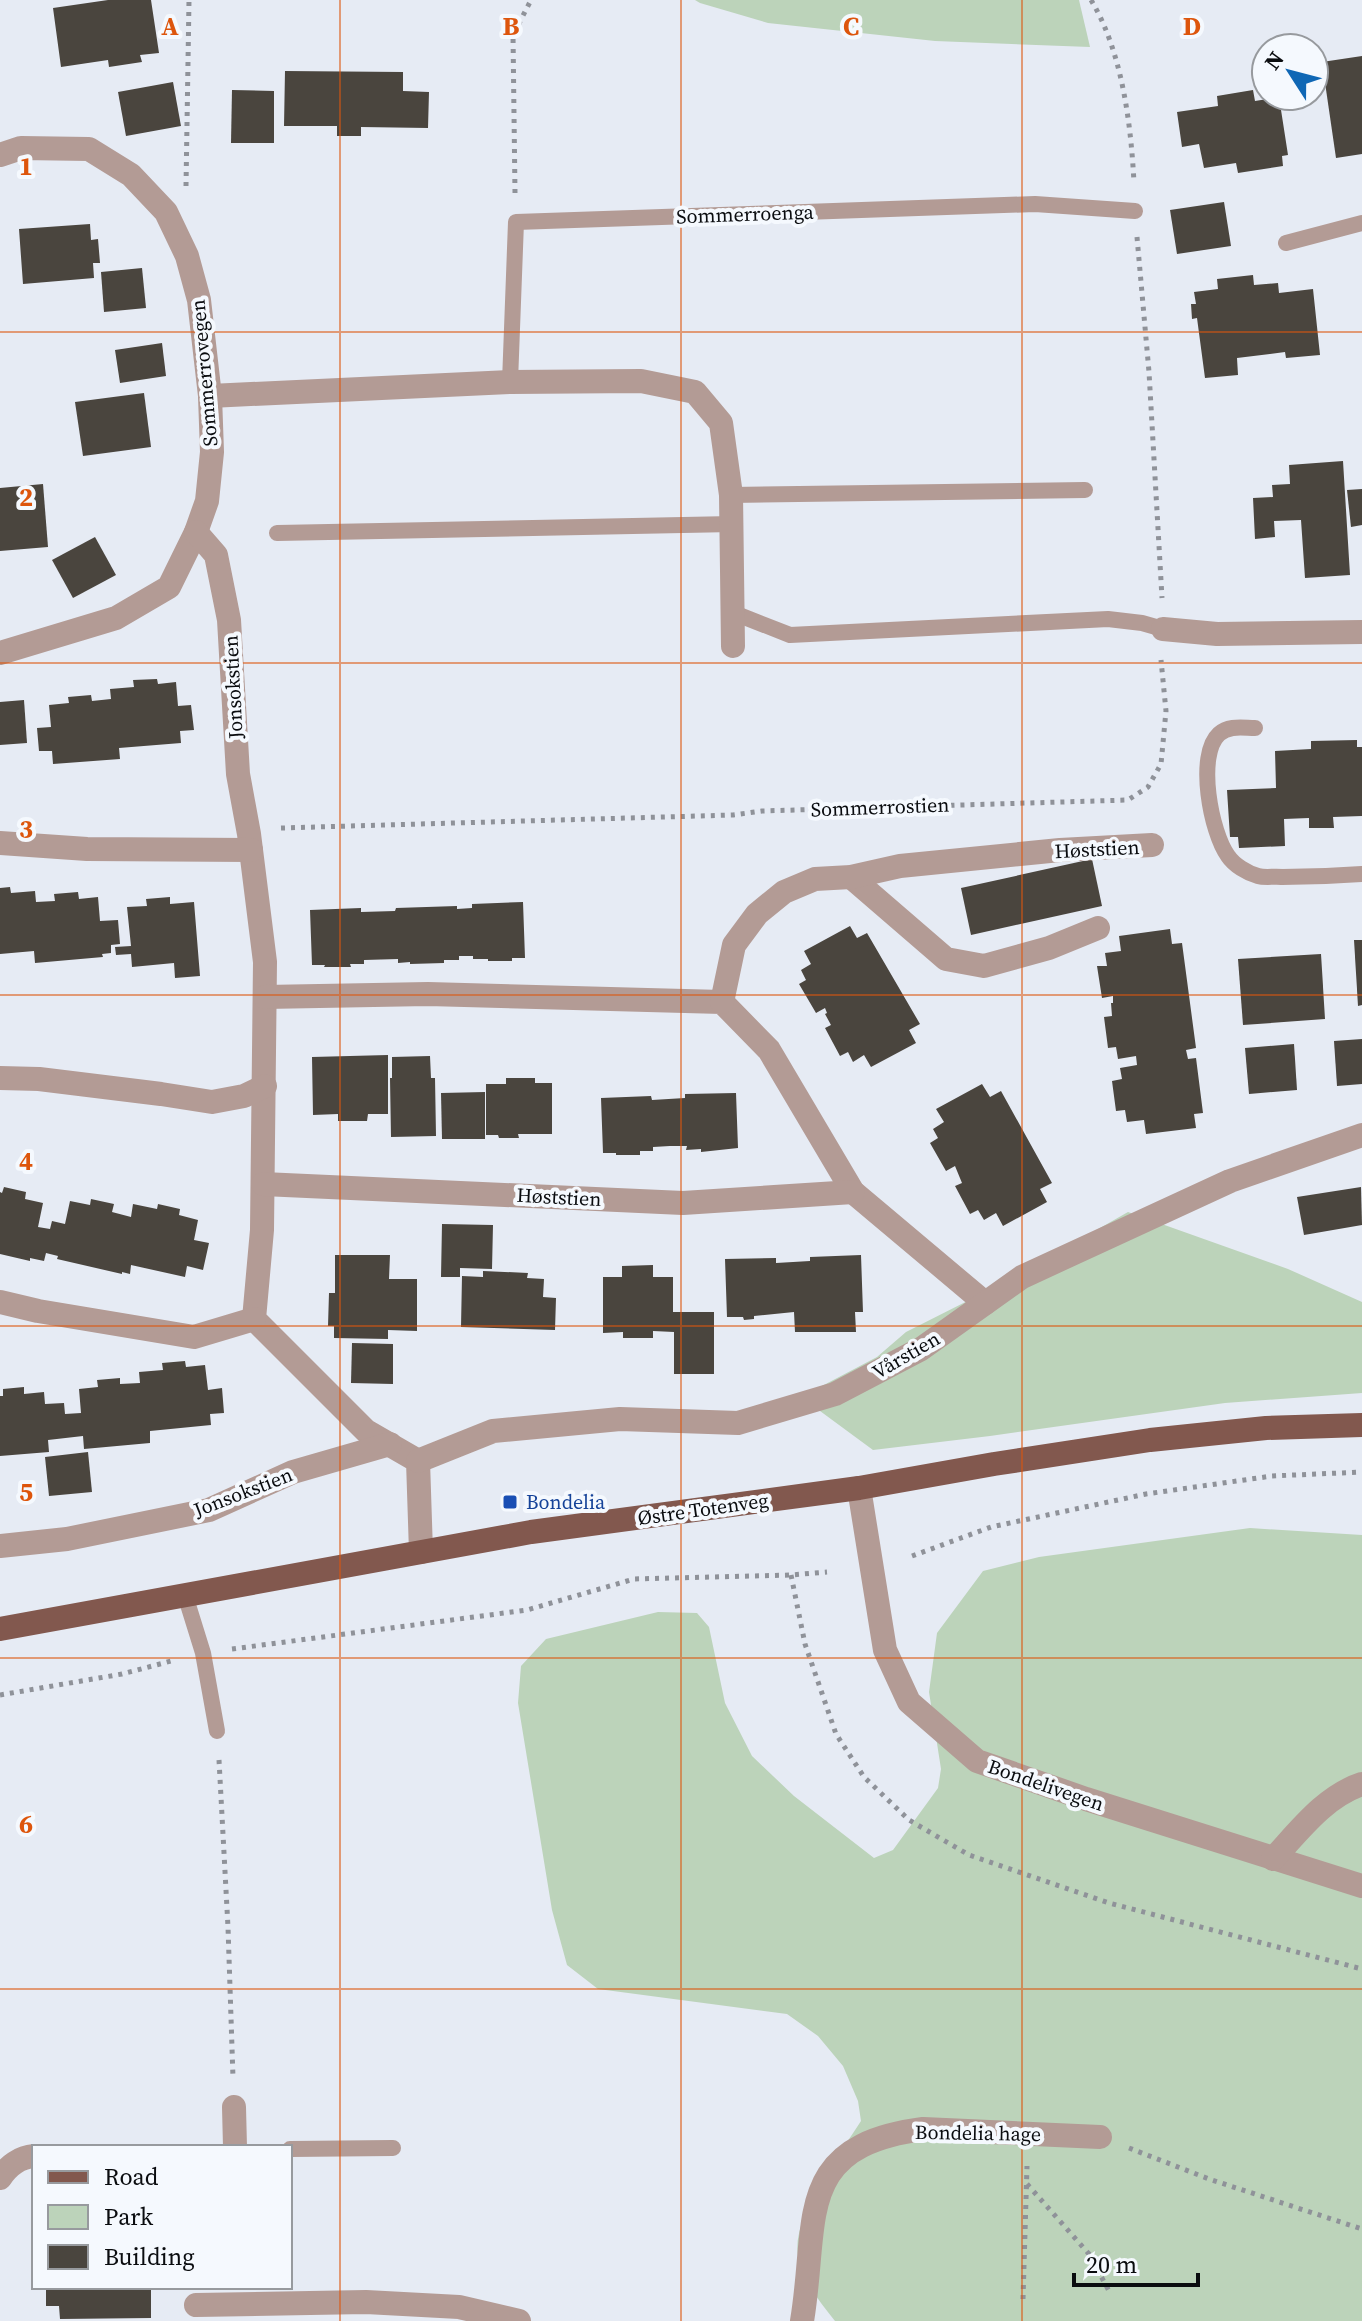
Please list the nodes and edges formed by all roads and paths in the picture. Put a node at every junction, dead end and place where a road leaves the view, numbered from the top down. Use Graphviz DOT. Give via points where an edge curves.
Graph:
graph roads {
  1 [pos="189,0"];
  2 [pos="531,0"];
  3 [pos="1091,0"];
  4 [pos="0,155"];
  5 [pos="1135,211"];
  6 [pos="166,212"];
  7 [pos="516,222"];
  8 [pos="1362,223"];
  9 [pos="1286,243"];
  10 [pos="510,382"];
  11 [pos="210,396"];
  12 [pos="1085,490"];
  13 [pos="731,495"];
  14 [pos="733,524"];
  15 [pos="196,532"];
  16 [pos="277,533"];
  17 [pos="734,613"];
  18 [pos="1163,629"];
  19 [pos="1362,632"];
  20 [pos="733,646"];
  21 [pos="0,653"];
  22 [pos="1255,728"];
  23 [pos="250,840"];
  24 [pos="0,843"];
  25 [pos="1152,845"];
  26 [pos="1362,874"];
  27 [pos="851,877"];
  28 [pos="1098,928"];
  29 [pos="265,997"];
  30 [pos="722,1002"];
  31 [pos="0,1078"];
  32 [pos="265,1086"];
  33 [pos="1362,1135"];
  34 [pos="263,1184"];
  35 [pos="853,1192"];
  36 [pos="0,1302"];
  37 [pos="985,1303"];
  38 [pos="254,1319"];
  39 [pos="1362,1425"];
  40 [pos="390,1444"];
  41 [pos="418,1461"];
  42 [pos="1362,1472"];
  43 [pos="859,1488"];
  44 [pos="0,1546"];
  45 [pos="421,1552"];
  46 [pos="912,1556"];
  47 [pos="827,1572"];
  48 [pos="791,1575"];
  49 [pos="185,1595"];
  50 [pos="0,1629"];
  51 [pos="203,1653"];
  52 [pos="0,1695"];
  53 [pos="217,1731"];
  54 [pos="1362,1784"];
  55 [pos="1273,1859"];
  56 [pos="1362,1886"];
  57 [pos="1362,1969"];
  58 [pos="234,2107"];
  59 [pos="1029,2133"];
  60 [pos="1100,2137"];
  61 [pos="235,2145"];
  62 [pos="393,2148"];
  63 [pos="292,2149"];
  64 [pos="32,2156"];
  65 [pos="0,2178"];
  66 [pos="1026,2184"];
  67 [pos="1362,2229"];
  68 [pos="1109,2291"];
  69 [pos="1023,2299"];
  70 [pos="196,2304"];
  71 [pos="519,2321"];
  72 [pos="802,2321"];
  1 -- 6 [label="path" via="186,187"];
  2 -- 7 [label="path" via="513,35"];
  3 -- 5 [label="path, Sommerrostien" via="1120,77"];
  4 -- 6 [label="street, Sommerrovegen" via="21,148 89,149 131,175"];
  5 -- 7 [label="lane, Sommerroenga" via="1035,204"];
  5 -- 18 [label="path, Sommerrostien"];
  6 -- 11 [label="street, Sommerrovegen" via="187,256 199,300"];
  7 -- 10 [label="lane"];
  8 -- 9 [label="lane"];
  10 -- 11 [label="street"];
  10 -- 13 [label="street" via="641,381 695,392 721,423"];
  11 -- 15 [label="street, Sommerrovegen" via="207,501"];
  12 -- 13 [label="lane"];
  13 -- 14 [label="street"];
  14 -- 16 [label="lane"];
  14 -- 17 [label="street"];
  15 -- 21 [label="street, Sommerrovegen" via="169,587 116,618"];
  15 -- 23 [label="street, Jonsokstien" via="216,555 229,620 238,774"];
  17 -- 18 [label="lane" via="790,635 1108,619"];
  17 -- 20 [label="street"];
  18 -- 19 [label="street" via="1217,634"];
  18 -- 23 [label="path, Sommerrostien" via="1166,711 1161,764 1148,787 1128,800 762,811"];
  22 -- 26 [label="lane" via="1230,728 1218,734 1208,753 1214,823 1225,853 1257,876"];
  23 -- 24 [label="street" via="87,849"];
  23 -- 29 [label="street, Jonsokstien"];
  25 -- 27 [label="street, Høststien" via="900,866"];
  27 -- 28 [label="street" via="946,959 984,966"];
  27 -- 30 [label="street, Høststien" via="815,879 784,892 757,914 734,945"];
  29 -- 30 [label="street" via="428,994"];
  29 -- 32 [label="street, Jonsokstien"];
  30 -- 35 [label="street" via="769,1050"];
  31 -- 32 [label="street" via="212,1102"];
  32 -- 34 [label="street, Jonsokstien"];
  33 -- 37 [label="street, Vårstien" via="1230,1181 1022,1277"];
  34 -- 35 [label="street, Høststien" via="683,1203"];
  34 -- 38 [label="street, Jonsokstien"];
  35 -- 37 [label="street"];
  36 -- 38 [label="street" via="194,1337"];
  37 -- 41 [label="street, Vårstien" via="921,1349 835,1394 738,1423 620,1419 493,1431"];
  38 -- 40 [label="street" via="366,1431"];
  39 -- 43 [label="main road, Østre Totenveg" via="1150,1440"];
  40 -- 41 [label="street"];
  40 -- 44 [label="street, Jonsokstien" via="293,1472 209,1510 67,1539"];
  41 -- 45 [label="street"];
  42 -- 46 [label="path" via="1272,1476 1146,1494 991,1527"];
  43 -- 45 [label="main road, Østre Totenveg"];
  43 -- 55 [label="street, Bondelivegen" via="885,1650 909,1702 977,1761"];
  45 -- 49 [label="main road, Østre Totenveg"];
  47 -- 48 [label="path"];
  48 -- 51 [label="path" via="634,1579 527,1610"];
  48 -- 57 [label="path" via="805,1644 836,1734 864,1777 909,1820 969,1855 1109,1903"];
  49 -- 50 [label="main road, Østre Totenveg"];
  49 -- 51 [label="lane"];
  51 -- 52 [label="path" via="122,1674"];
  51 -- 53 [label="lane"];
  53 -- 58 [label="path"];
  54 -- 55 [label="street" via="1314,1813"];
  55 -- 56 [label="street, Bondelivegen"];
  58 -- 61 [label="street"];
  59 -- 60 [label="street, Bondelia hage"];
  59 -- 66 [label="path"];
  59 -- 72 [label="street, Bondelia hage" via="903,2131 846,2154 817,2199"];
  60 -- 67 [label="path"];
  62 -- 63 [label="lane"];
  64 -- 65 [label="street" via="14,2163"];
  66 -- 68 [label="path" via="1089,2254"];
  66 -- 69 [label="path"];
  70 -- 71 [label="street" via="366,2302 459,2307"];
}
